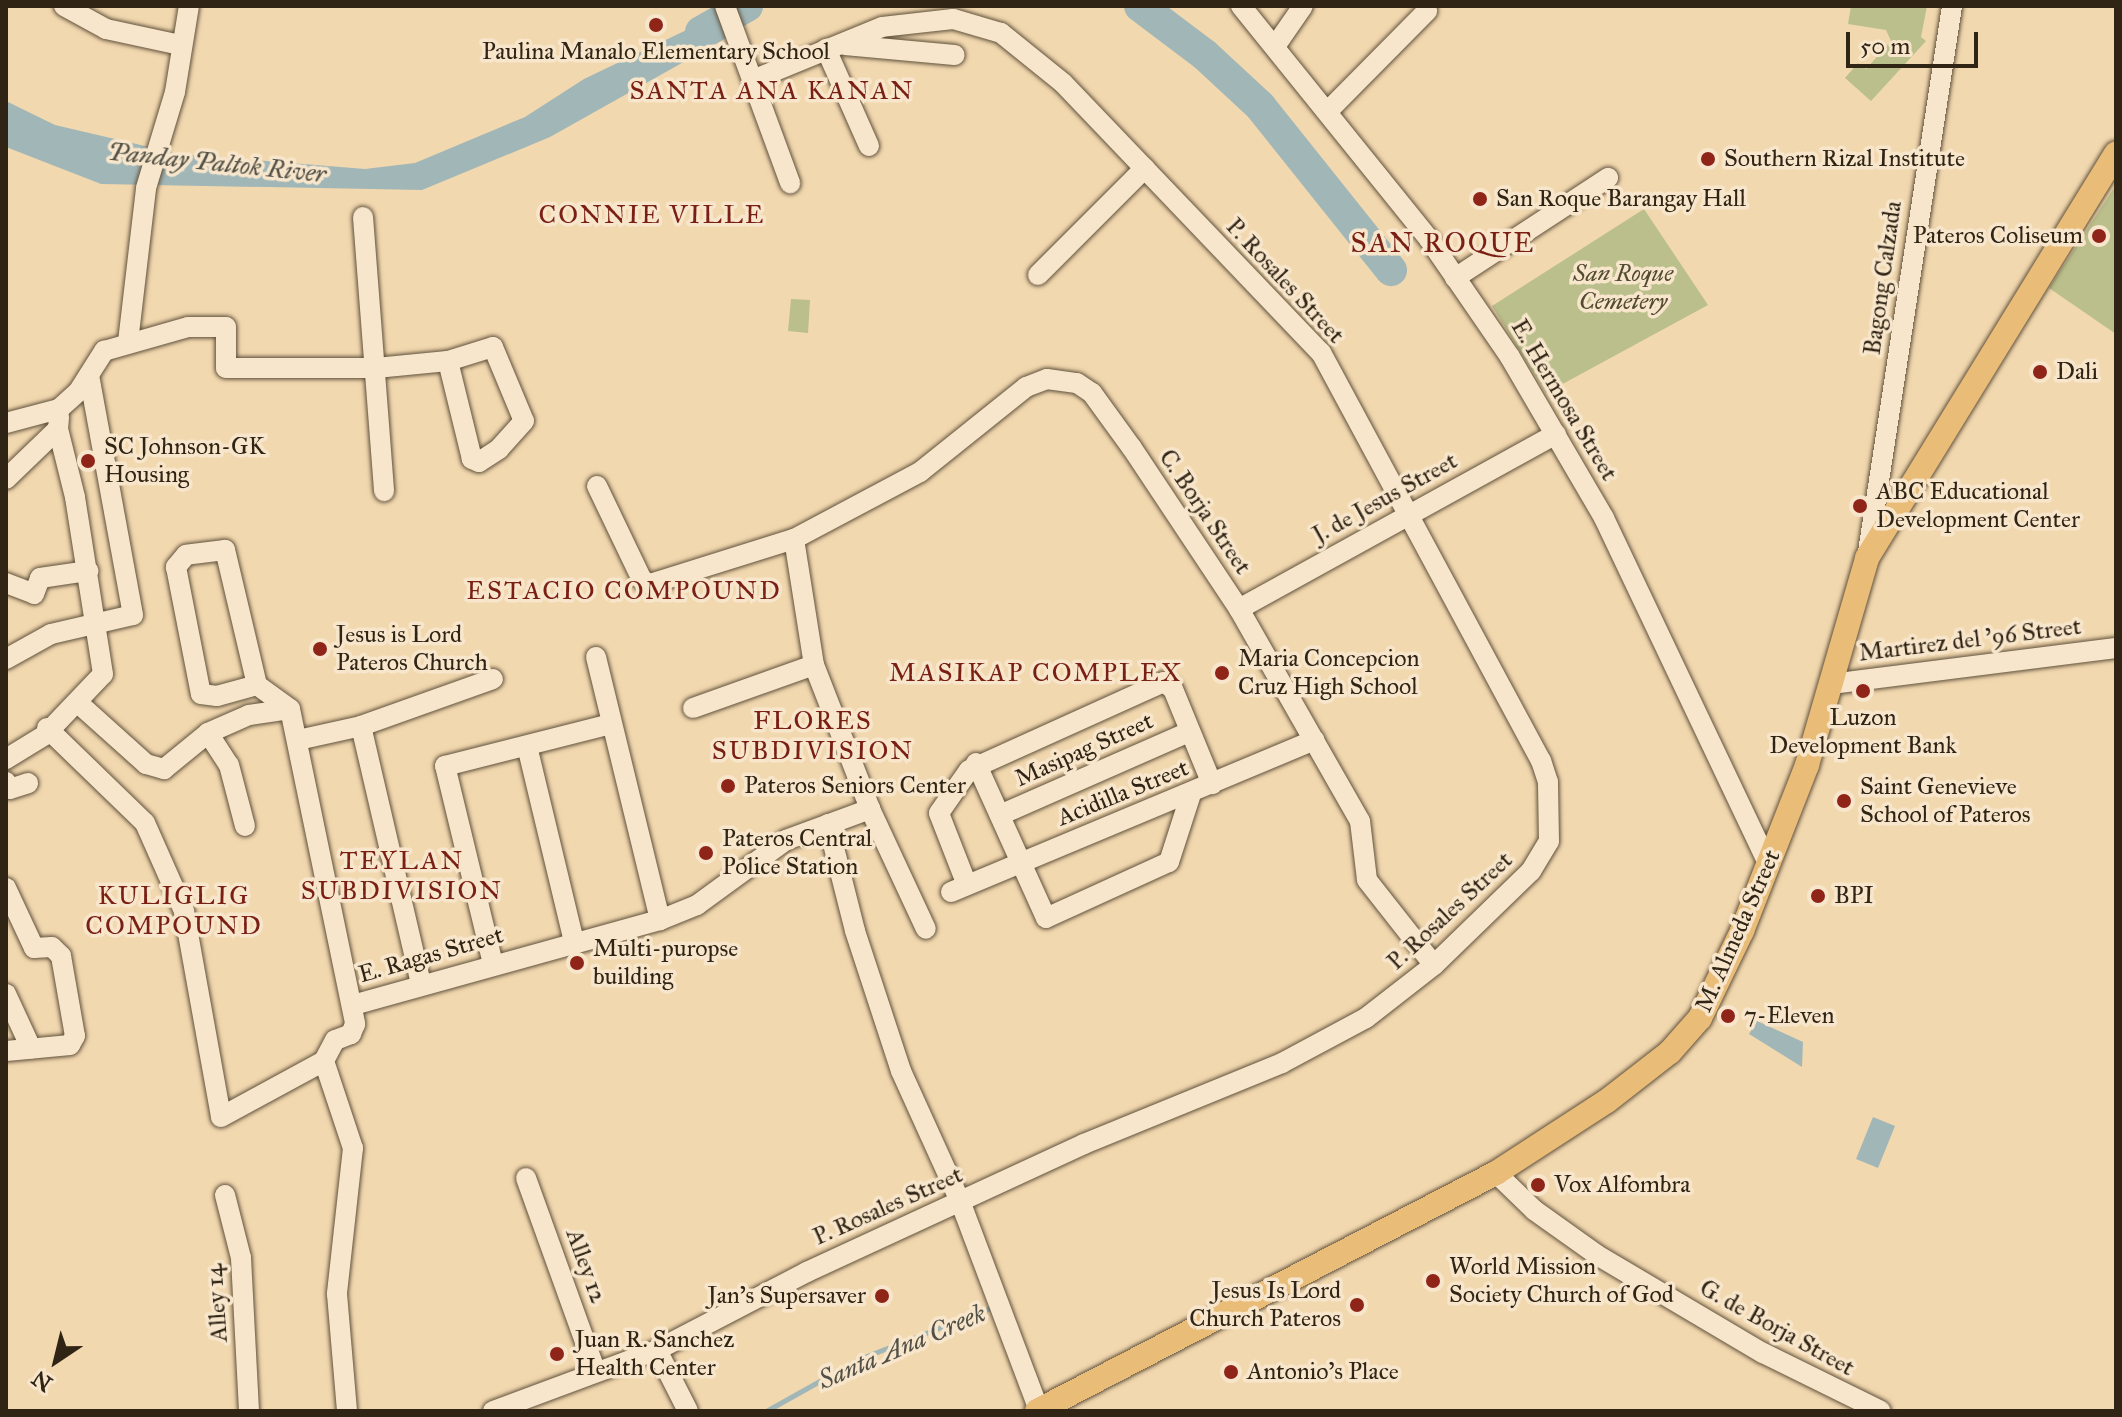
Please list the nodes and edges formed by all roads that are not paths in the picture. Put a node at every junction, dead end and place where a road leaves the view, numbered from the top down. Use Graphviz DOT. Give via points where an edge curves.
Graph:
graph roads {
  1 [pos="64,6"];
  2 [pos="189,6"];
  3 [pos="1241,6"];
  4 [pos="1303,6"];
  5 [pos="1952,6"];
  6 [pos="726,9"];
  7 [pos="1427,11"];
  8 [pos="180,45"];
  9 [pos="1276,45"];
  10 [pos="831,46"];
  11 [pos="955,55"];
  12 [pos="753,80"];
  13 [pos="1328,111"];
  14 [pos="869,146"];
  15 [pos="2116,154"];
  16 [pos="1145,168"];
  17 [pos="1608,178"];
  18 [pos="790,183"];
  19 [pos="363,217"];
  20 [pos="1038,275"];
  21 [pos="1455,278"];
  22 [pos="128,342"];
  23 [pos="448,361"];
  24 [pos="376,368"];
  25 [pos="89,376"];
  26 [pos="58,419"];
  27 [pos="6,423"];
  28 [pos="1556,434"];
  29 [pos="6,479"];
  30 [pos="597,486"];
  31 [pos="384,491"];
  32 [pos="1410,513"];
  33 [pos="794,539"];
  34 [pos="1867,558"];
  35 [pos="88,571"];
  36 [pos="6,583"];
  37 [pos="1239,609"];
  38 [pos="97,624"];
  39 [pos="2116,648"];
  40 [pos="596,657"];
  41 [pos="6,659"];
  42 [pos="814,665"];
  43 [pos="493,679"];
  44 [pos="1831,684"];
  45 [pos="257,685"];
  46 [pos="77,702"];
  47 [pos="693,708"];
  48 [pos="290,709"];
  49 [pos="611,724"];
  50 [pos="361,726"];
  51 [pos="48,729"];
  52 [pos="1189,732"];
  53 [pos="208,733"];
  54 [pos="298,740"];
  55 [pos="1315,740"];
  56 [pos="527,746"];
  57 [pos="6,759"];
  58 [pos="976,763"];
  59 [pos="6,782"];
  60 [pos="28,783"];
  61 [pos="1212,784"];
  62 [pos="1191,794"];
  63 [pos="870,809"];
  64 [pos="1000,815"];
  65 [pos="828,824"];
  66 [pos="245,826"];
  67 [pos="1021,863"];
  68 [pos="1769,866"];
  69 [pos="6,888"];
  70 [pos="660,920"];
  71 [pos="926,929"];
  72 [pos="574,942"];
  73 [pos="493,964"];
  74 [pos="1434,965"];
  75 [pos="421,984"];
  76 [pos="6,994"];
  77 [pos="353,1005"];
  78 [pos="31,1048"];
  79 [pos="6,1051"];
  80 [pos="324,1061"];
  81 [pos="1496,1173"];
  82 [pos="526,1178"];
  83 [pos="225,1195"];
  84 [pos="960,1201"];
  85 [pos="657,1350"];
  86 [pos="596,1372"];
  87 [pos="249,1411"];
  88 [pos="347,1411"];
  89 [pos="493,1411"];
  90 [pos="688,1411"];
  91 [pos="1039,1411"];
  92 [pos="1881,1411"];
  1 -- 8 [label="street" via="106,29"];
  2 -- 8 [label="street"];
  3 -- 9 [label="street, E. Hermosa Street"];
  4 -- 9 [label="street"];
  5 -- 34 [label="street, Bagong Calzada"];
  6 -- 12 [label="street"];
  7 -- 13 [label="street"];
  8 -- 22 [label="street" via="175,92 146,188"];
  9 -- 13 [label="street, E. Hermosa Street"];
  10 -- 11 [label="street"];
  10 -- 12 [label="street, P. Rosales Street"];
  10 -- 14 [label="street"];
  10 -- 16 [label="street, P. Rosales Street" via="916,20 979,23 1001,33 1063,83"];
  12 -- 18 [label="street" via="758,106"];
  13 -- 21 [label="street, E. Hermosa Street"];
  15 -- 34 [label="main road, M. Almeda Street"];
  16 -- 20 [label="street"];
  16 -- 32 [label="street, P. Rosales Street" via="1321,353"];
  17 -- 21 [label="street"];
  19 -- 24 [label="street"];
  21 -- 28 [label="street, E. Hermosa Street"];
  22 -- 24 [label="street" via="188,327 226,327 226,368"];
  22 -- 25 [label="street" via="104,351"];
  23 -- 23 [label="street" via="493,347 523,416 523,426 479,462 472,459"];
  23 -- 24 [label="street"];
  24 -- 31 [label="street"];
  25 -- 26 [label="street"];
  25 -- 38 [label="street" via="134,611 129,619"];
  26 -- 27 [label="street"];
  26 -- 29 [label="street"];
  26 -- 35 [label="street"];
  28 -- 32 [label="street, J. de Jesus Street"];
  28 -- 68 [label="street, E. Hermosa Street" via="1604,518"];
  30 -- 33 [label="street, C. Borja Street" via="645,583"];
  32 -- 37 [label="street, J. de Jesus Street"];
  32 -- 74 [label="street, P. Rosales Street" via="1541,761 1549,804 1549,841 1539,861"];
  33 -- 37 [label="street, C. Borja Street" via="920,472 1026,387 1064,379 1092,393"];
  33 -- 42 [label="street"];
  34 -- 44 [label="main road, M. Almeda Street"];
  35 -- 36 [label="street" via="40,578 34,594"];
  35 -- 38 [label="street"];
  37 -- 55 [label="street, C. Borja Street"];
  38 -- 41 [label="street" via="51,634"];
  38 -- 46 [label="street" via="103,674"];
  39 -- 44 [label="street, Martirez del '96 Street"];
  40 -- 49 [label="street"];
  42 -- 47 [label="street"];
  42 -- 63 [label="street"];
  43 -- 50 [label="street"];
  44 -- 68 [label="main road, M. Almeda Street"];
  45 -- 45 [label="street" via="225,550 186,555 176,567 201,694 217,696"];
  45 -- 48 [label="street"];
  46 -- 51 [label="street"];
  46 -- 53 [label="street" via="154,768 164,769"];
  48 -- 53 [label="street" via="249,715"];
  48 -- 54 [label="street"];
  49 -- 56 [label="street"];
  49 -- 70 [label="street"];
  50 -- 54 [label="street"];
  50 -- 75 [label="street"];
  51 -- 57 [label="street"];
  51 -- 80 [label="street" via="145,823 184,911 221,1117"];
  52 -- 58 [label="street" via="1169,684"];
  52 -- 61 [label="street"];
  52 -- 64 [label="street, Masipag Street"];
  53 -- 66 [label="street" via="229,765"];
  54 -- 77 [label="street"];
  55 -- 61 [label="street, Acidilla Street"];
  55 -- 74 [label="street, C. Borja Street" via="1360,821 1367,880"];
  56 -- 72 [label="street"];
  56 -- 73 [label="street" via="449,764 443,772"];
  58 -- 64 [label="street"];
  58 -- 67 [label="street, Acidilla Street" via="939,813 959,888"];
  59 -- 60 [label="street" via="10,789"];
  61 -- 62 [label="street, Acidilla Street"];
  62 -- 67 [label="street, Acidilla Street"];
  62 -- 67 [label="street" via="1169,862 1053,918 1041,912"];
  63 -- 65 [label="street, E. Ragas Street"];
  63 -- 71 [label="street"];
  64 -- 67 [label="street"];
  65 -- 70 [label="street, E. Ragas Street" via="786,840 697,905"];
  65 -- 84 [label="street" via="855,931 901,1071"];
  68 -- 81 [label="main road, M. Almeda Street" via="1708,1002 1670,1052 1607,1101"];
  69 -- 78 [label="street" via="34,948 52,947 61,956 75,1036 70,1045"];
  70 -- 72 [label="street, E. Ragas Street"];
  72 -- 73 [label="street, E. Ragas Street"];
  73 -- 75 [label="street, E. Ragas Street"];
  74 -- 84 [label="street, P. Rosales Street" via="1366,1018 1282,1063"];
  75 -- 77 [label="street, E. Ragas Street"];
  76 -- 78 [label="street"];
  77 -- 80 [label="street, E. Ragas Street" via="351,1034 335,1040"];
  78 -- 79 [label="street"];
  80 -- 88 [label="street" via="353,1148 337,1294"];
  81 -- 91 [label="main road, M. Almeda Street"];
  81 -- 92 [label="street, G. de Borja Street" via="1534,1210 1609,1263 1763,1353"];
  82 -- 86 [label="street, Alley 12"];
  83 -- 87 [label="street, Alley 14" via="241,1258"];
  84 -- 85 [label="street, P. Rosales Street"];
  84 -- 91 [label="street"];
  85 -- 86 [label="street, P. Rosales Street"];
  85 -- 90 [label="street"];
  86 -- 89 [label="street, P. Rosales Street"];
}
